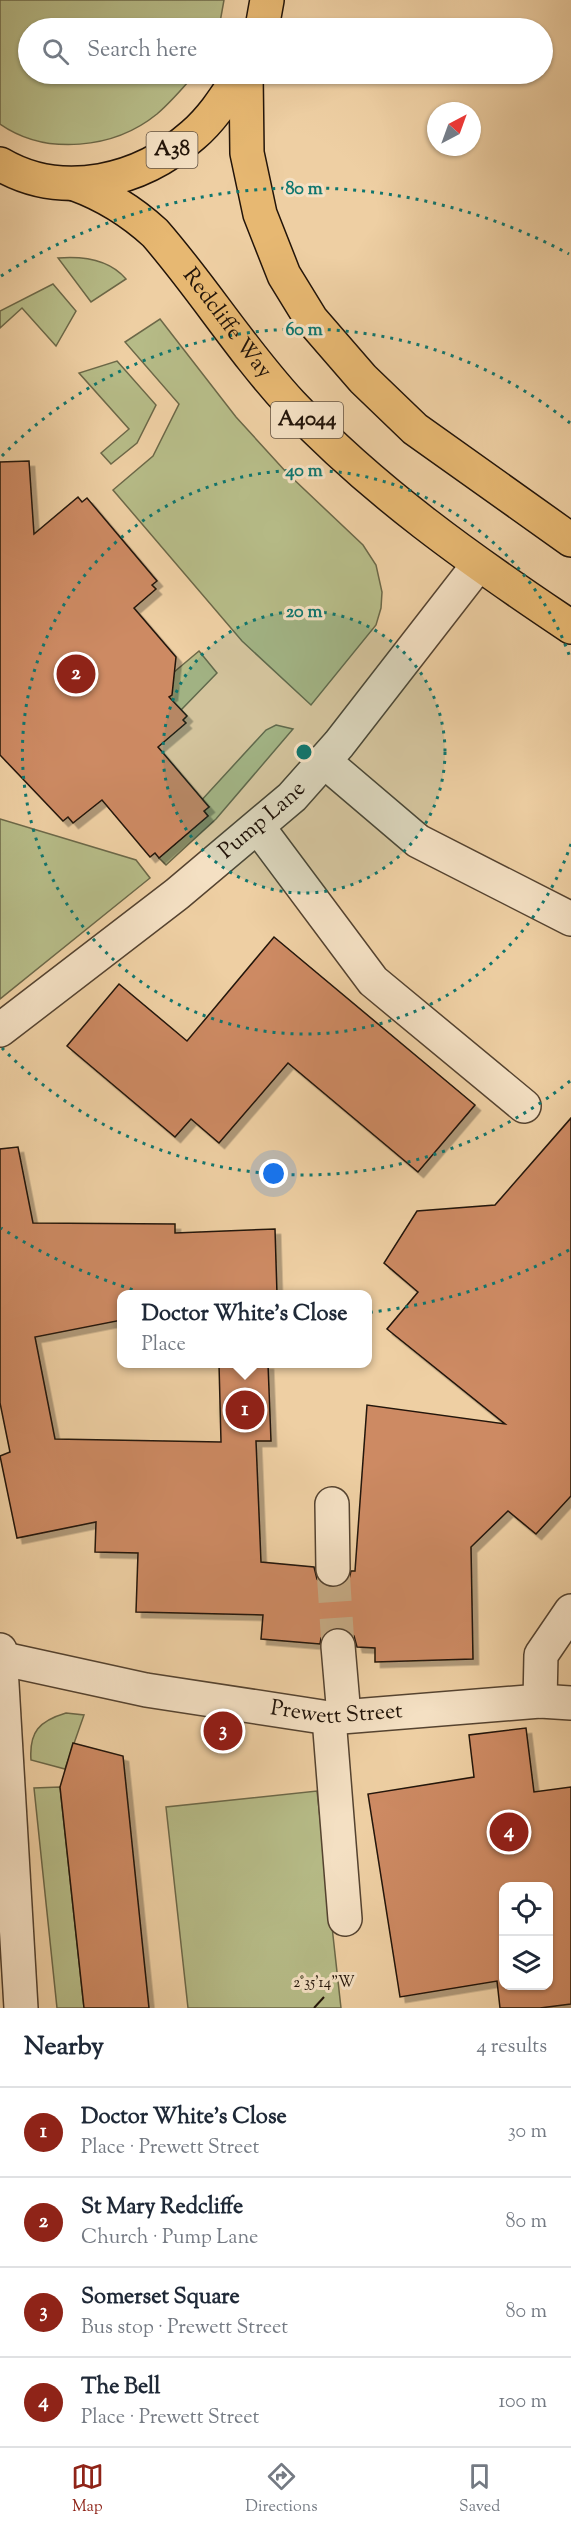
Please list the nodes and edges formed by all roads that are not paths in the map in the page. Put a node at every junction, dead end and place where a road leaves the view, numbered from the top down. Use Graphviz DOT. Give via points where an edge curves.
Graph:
graph roads {
  1 [pos="267,0"];
  2 [pos="264,18"];
  3 [pos="235,84"];
  4 [pos="246,84"];
  5 [pos="0,164"];
  6 [pos="60,182"];
  7 [pos="0,184"];
  8 [pos="571,539"];
  9 [pos="478,565"];
  10 [pos="571,627"];
  11 [pos="324,761"];
  12 [pos="258,827"];
  13 [pos="571,919"];
  14 [pos="0,1030"];
  15 [pos="524,1106"];
  16 [pos="332,1504"];
  17 [pos="333,1569"];
  18 [pos="571,1611"];
  19 [pos="338,1646"];
  20 [pos="0,1650"];
  21 [pos="0,1658"];
  22 [pos="556,1702"];
  23 [pos="337,1717"];
  24 [pos="345,1919"];
  25 [pos="21,2008"];
  1 -- 2 [label="main road"];
  3 -- 6 [label="main road, A38" via="193,135 147,167 114,180"];
  4 -- 8 [label="main road, A4044" via="247,153 260,214 284,274 311,319 363,380 415,429"];
  5 -- 6 [label="main road, A38"];
  6 -- 7 [label="main road, A38"];
  6 -- 9 [label="main road, Redcliffe Way / A4044" via="97,192 155,233 291,404 337,449"];
  9 -- 10 [label="main road, Redcliffe Way / A4044"];
  9 -- 11 [label="street, Pump Lane"];
  11 -- 12 [label="street, Pump Lane"];
  11 -- 13 [label="street" via="418,841"];
  12 -- 14 [label="street, Pump Lane"];
  12 -- 15 [label="street" via="373,981"];
  16 -- 17 [label="street"];
  18 -- 22 [label="street" via="541,1655"];
  19 -- 23 [label="street"];
  20 -- 21 [label="street"];
  21 -- 23 [label="street, Prewett Street" via="146,1690"];
  21 -- 25 [label="street"];
  22 -- 23 [label="street, Prewett Street"];
  23 -- 24 [label="street"];
}
